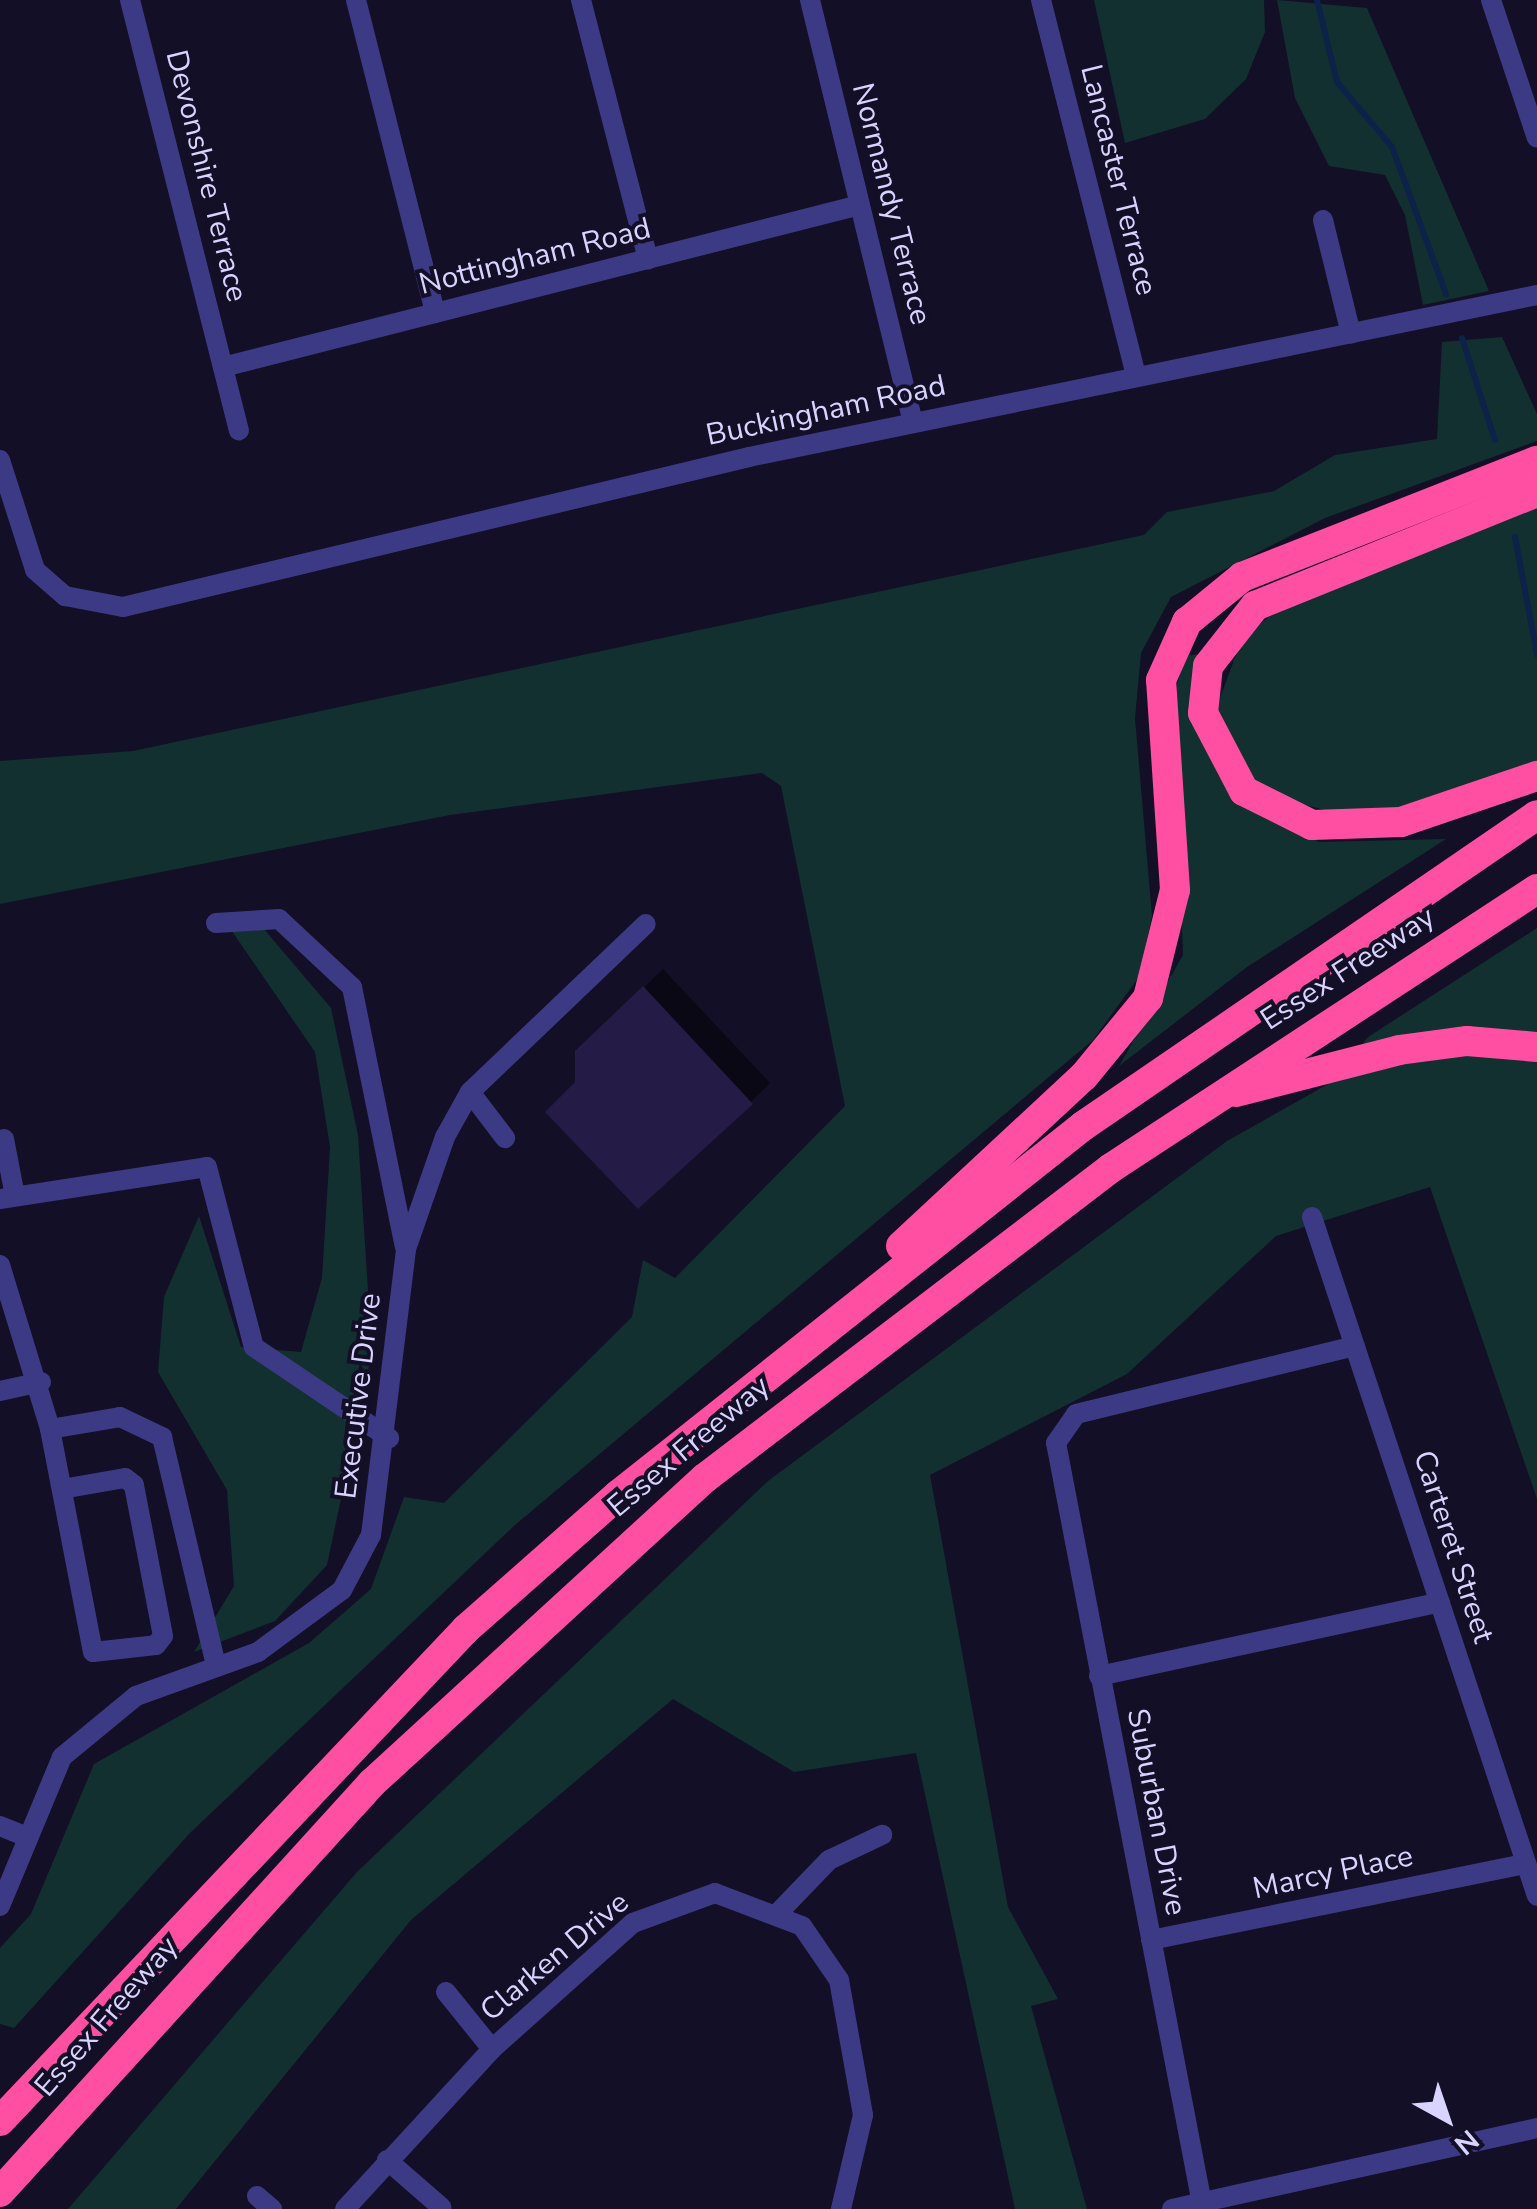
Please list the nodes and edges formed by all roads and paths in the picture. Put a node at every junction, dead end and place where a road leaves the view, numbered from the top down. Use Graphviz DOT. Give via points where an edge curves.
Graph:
graph roads {
  1 [pos="130,0"];
  2 [pos="356,0"];
  3 [pos="581,0"];
  4 [pos="810,0"];
  5 [pos="1041,0"];
  6 [pos="1492,0"];
  7 [pos="1537,138"];
  8 [pos="860,205"];
  9 [pos="1323,220"];
  10 [pos="648,260"];
  11 [pos="1537,296"];
  12 [pos="435,314"];
  13 [pos="1351,334"];
  14 [pos="223,367"];
  15 [pos="1136,375"];
  16 [pos="913,422"];
  17 [pos="240,430"];
  18 [pos="0,460"];
  19 [pos="1537,461"];
  20 [pos="1537,492"];
  21 [pos="1537,776"];
  22 [pos="1537,815"];
  23 [pos="1537,889"];
  24 [pos="216,922"];
  25 [pos="646,924"];
  26 [pos="1537,1047"];
  27 [pos="470,1092"];
  28 [pos="1216,1097"];
  29 [pos="506,1138"];
  30 [pos="4,1139"];
  31 [pos="7,1197"];
  32 [pos="1312,1216"];
  33 [pos="406,1249"];
  34 [pos="0,1265"];
  35 [pos="1355,1346"];
  36 [pos="790,1351"];
  37 [pos="41,1382"];
  38 [pos="0,1391"];
  39 [pos="50,1430"];
  40 [pos="389,1438"];
  41 [pos="62,1490"];
  42 [pos="1440,1602"];
  43 [pos="216,1665"];
  44 [pos="1099,1676"];
  45 [pos="0,1826"];
  46 [pos="882,1835"];
  47 [pos="27,1836"];
  48 [pos="1526,1864"];
  49 [pos="1537,1896"];
  50 [pos="0,1906"];
  51 [pos="776,1914"];
  52 [pos="1151,1940"];
  53 [pos="446,1992"];
  54 [pos="492,2049"];
  55 [pos="0,2121"];
  56 [pos="1537,2128"];
  57 [pos="387,2160"];
  58 [pos="0,2192"];
  59 [pos="1203,2205"];
  60 [pos="440,2207"];
  61 [pos="846,2207"];
  62 [pos="344,2209"];
  63 [pos="1172,2209"];
  1 -- 14 [label="street, Devonshire Terrace"];
  2 -- 12 [label="street"];
  3 -- 10 [label="street"];
  4 -- 8 [label="street, Normandy Terrace"];
  5 -- 15 [label="street, Lancaster Terrace"];
  6 -- 7 [label="street"];
  8 -- 10 [label="street, Nottingham Road"];
  8 -- 16 [label="street, Normandy Terrace"];
  9 -- 13 [label="street"];
  10 -- 12 [label="street, Nottingham Road"];
  11 -- 13 [label="street, Buckingham Road"];
  12 -- 14 [label="street, Nottingham Road"];
  13 -- 15 [label="street, Buckingham Road"];
  14 -- 17 [label="street, Devonshire Terrace"];
  15 -- 16 [label="street, Buckingham Road"];
  16 -- 18 [label="street, Buckingham Road" via="132,606 84,604 36,570"];
  19 -- 36 [label="highway" via="1242,577 1187,622 1160,680 1174,890 1148,998 1084,1076"];
  20 -- 21 [label="highway" via="1255,606 1208,666 1204,713 1218,756 1244,791 1312,825 1418,818"];
  22 -- 36 [label="highway, Essex Freeway" via="1083,1126"];
  23 -- 28 [label="highway, Essex Freeway"];
  24 -- 33 [label="street" via="279,918 352,987"];
  25 -- 27 [label="street"];
  26 -- 28 [label="highway" via="1467,1042 1399,1050"];
  27 -- 29 [label="street"];
  27 -- 33 [label="street"];
  28 -- 58 [label="highway, Essex Freeway" via="925,1302 608,1561 358,1798"];
  30 -- 31 [label="street"];
  31 -- 40 [label="street" via="208,1167 254,1346"];
  32 -- 35 [label="street, Carteret Street"];
  33 -- 40 [label="street, Executive Drive"];
  34 -- 37 [label="street"];
  35 -- 42 [label="street, Carteret Street"];
  35 -- 44 [label="street, Suburban Drive" via="1106,1404 1062,1428 1058,1464"];
  36 -- 55 [label="highway, Essex Freeway" via="466,1630"];
  37 -- 38 [label="street"];
  37 -- 39 [label="street"];
  39 -- 41 [label="street"];
  39 -- 43 [label="street" via="120,1417 162,1438"];
  40 -- 43 [label="street, Executive Drive" via="371,1536 342,1590 287,1636"];
  41 -- 41 [label="street" via="125,1478 134,1485 163,1636 156,1645 93,1652"];
  42 -- 44 [label="street"];
  42 -- 48 [label="street, Carteret Street"];
  43 -- 47 [label="street, Executive Drive" via="136,1696 62,1757"];
  44 -- 52 [label="street, Suburban Drive"];
  45 -- 47 [label="street"];
  46 -- 51 [label="street" via="829,1860"];
  47 -- 50 [label="street, Executive Drive"];
  48 -- 49 [label="street, Carteret Street"];
  48 -- 52 [label="street, Marcy Place"];
  51 -- 54 [label="street, Clarken Drive" via="715,1893 676,1900 633,1923"];
  51 -- 61 [label="street, Clarken Drive" via="824,1948 851,2024 864,2115"];
  52 -- 59 [label="street, Suburban Drive"];
  53 -- 54 [label="street"];
  54 -- 57 [label="street, Clarken Drive"];
  56 -- 59 [label="street"];
  57 -- 60 [label="street"];
  57 -- 62 [label="street, Clarken Drive"];
  59 -- 63 [label="street"];
}
